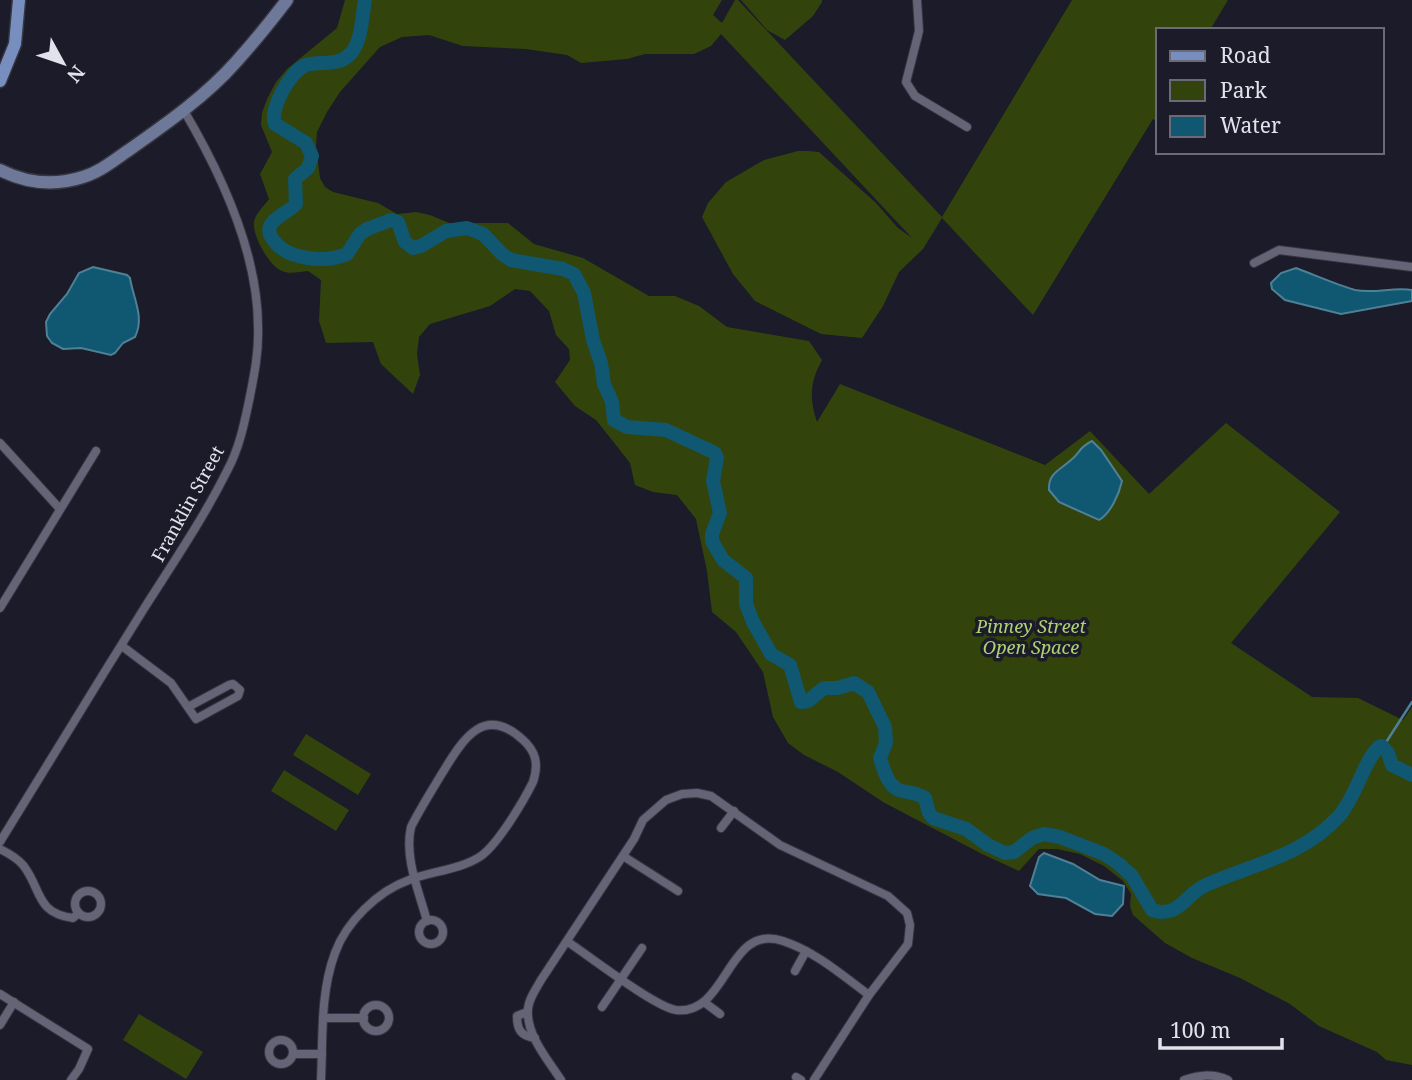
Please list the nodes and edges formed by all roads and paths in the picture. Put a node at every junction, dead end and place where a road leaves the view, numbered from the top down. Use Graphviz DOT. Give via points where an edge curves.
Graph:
graph roads {
  1 [pos="19,0"];
  2 [pos="287,0"];
  3 [pos="917,0"];
  4 [pos="0,81"];
  5 [pos="183,109"];
  6 [pos="967,127"];
  7 [pos="0,170"];
  8 [pos="1254,263"];
  9 [pos="1412,267"];
  10 [pos="0,443"];
  11 [pos="96,451"];
  12 [pos="60,509"];
  13 [pos="0,608"];
  14 [pos="122,646"];
  15 [pos="188,707"];
  16 [pos="734,811"];
  17 [pos="721,828"];
  18 [pos="0,842"];
  19 [pos="0,849"];
  20 [pos="623,856"];
  21 [pos="415,878"];
  22 [pos="678,891"];
  23 [pos="79,913"];
  24 [pos="426,921"];
  25 [pos="568,942"];
  26 [pos="642,948"];
  27 [pos="806,951"];
  28 [pos="795,971"];
  29 [pos="621,978"];
  30 [pos="0,994"];
  31 [pos="869,995"];
  32 [pos="14,1002"];
  33 [pos="704,1002"];
  34 [pos="602,1007"];
  35 [pos="527,1012"];
  36 [pos="720,1014"];
  37 [pos="323,1018"];
  38 [pos="364,1018"];
  39 [pos="0,1025"];
  40 [pos="535,1038"];
  41 [pos="293,1054"];
  42 [pos="322,1054"];
  43 [pos="71,1080"];
  44 [pos="321,1080"];
  45 [pos="561,1080"];
  46 [pos="814,1080"];
  47 [pos="1184,1080"];
  48 [pos="1228,1080"];
  1 -- 4 [label="main road" via="15,44"];
  2 -- 5 [label="main road" via="235,63"];
  3 -- 6 [label="street" via="919,32 906,82 915,96"];
  5 -- 7 [label="main road" via="86,177 36,182"];
  5 -- 14 [label="street, Franklin Street" via="245,242 258,325 256,369 243,432 228,470"];
  8 -- 9 [label="street" via="1279,250"];
  10 -- 12 [label="street"];
  11 -- 12 [label="street"];
  12 -- 13 [label="street"];
  14 -- 15 [label="street" via="171,683"];
  14 -- 18 [label="street, Franklin Street"];
  15 -- 15 [label="street" via="196,719 201,718 238,696 240,690 229,685"];
  16 -- 17 [label="street"];
  16 -- 20 [label="street" via="697,793 666,800 643,820"];
  16 -- 31 [label="street" via="780,845 888,896 907,913 908,944"];
  19 -- 23 [label="street" via="23,864 42,903 53,913 73,918"];
  20 -- 22 [label="street"];
  20 -- 25 [label="street"];
  21 -- 21 [label="street" via="409,858 411,827 461,742 475,729 488,725 502,725 520,736 533,750 537,771 525,798 494,842 478,858"];
  21 -- 24 [label="street"];
  21 -- 37 [label="street" via="384,893 348,927 329,970"];
  25 -- 29 [label="street"];
  25 -- 35 [label="street" via="541,980"];
  26 -- 29 [label="street"];
  27 -- 28 [label="street"];
  27 -- 31 [label="street"];
  27 -- 33 [label="street" via="782,940 757,940 741,952"];
  29 -- 33 [label="street" via="674,1010"];
  29 -- 34 [label="street"];
  30 -- 32 [label="street"];
  31 -- 46 [label="street"];
  32 -- 39 [label="street"];
  32 -- 43 [label="street" via="88,1049"];
  33 -- 36 [label="street"];
  35 -- 40 [label="street"];
  35 -- 40 [label="street" via="517,1016 517,1027"];
  37 -- 38 [label="street"];
  37 -- 42 [label="street"];
  40 -- 45 [label="street"];
  41 -- 42 [label="street"];
  42 -- 44 [label="street"];
  47 -- 48 [label="street" via="1201,1074"];
}
